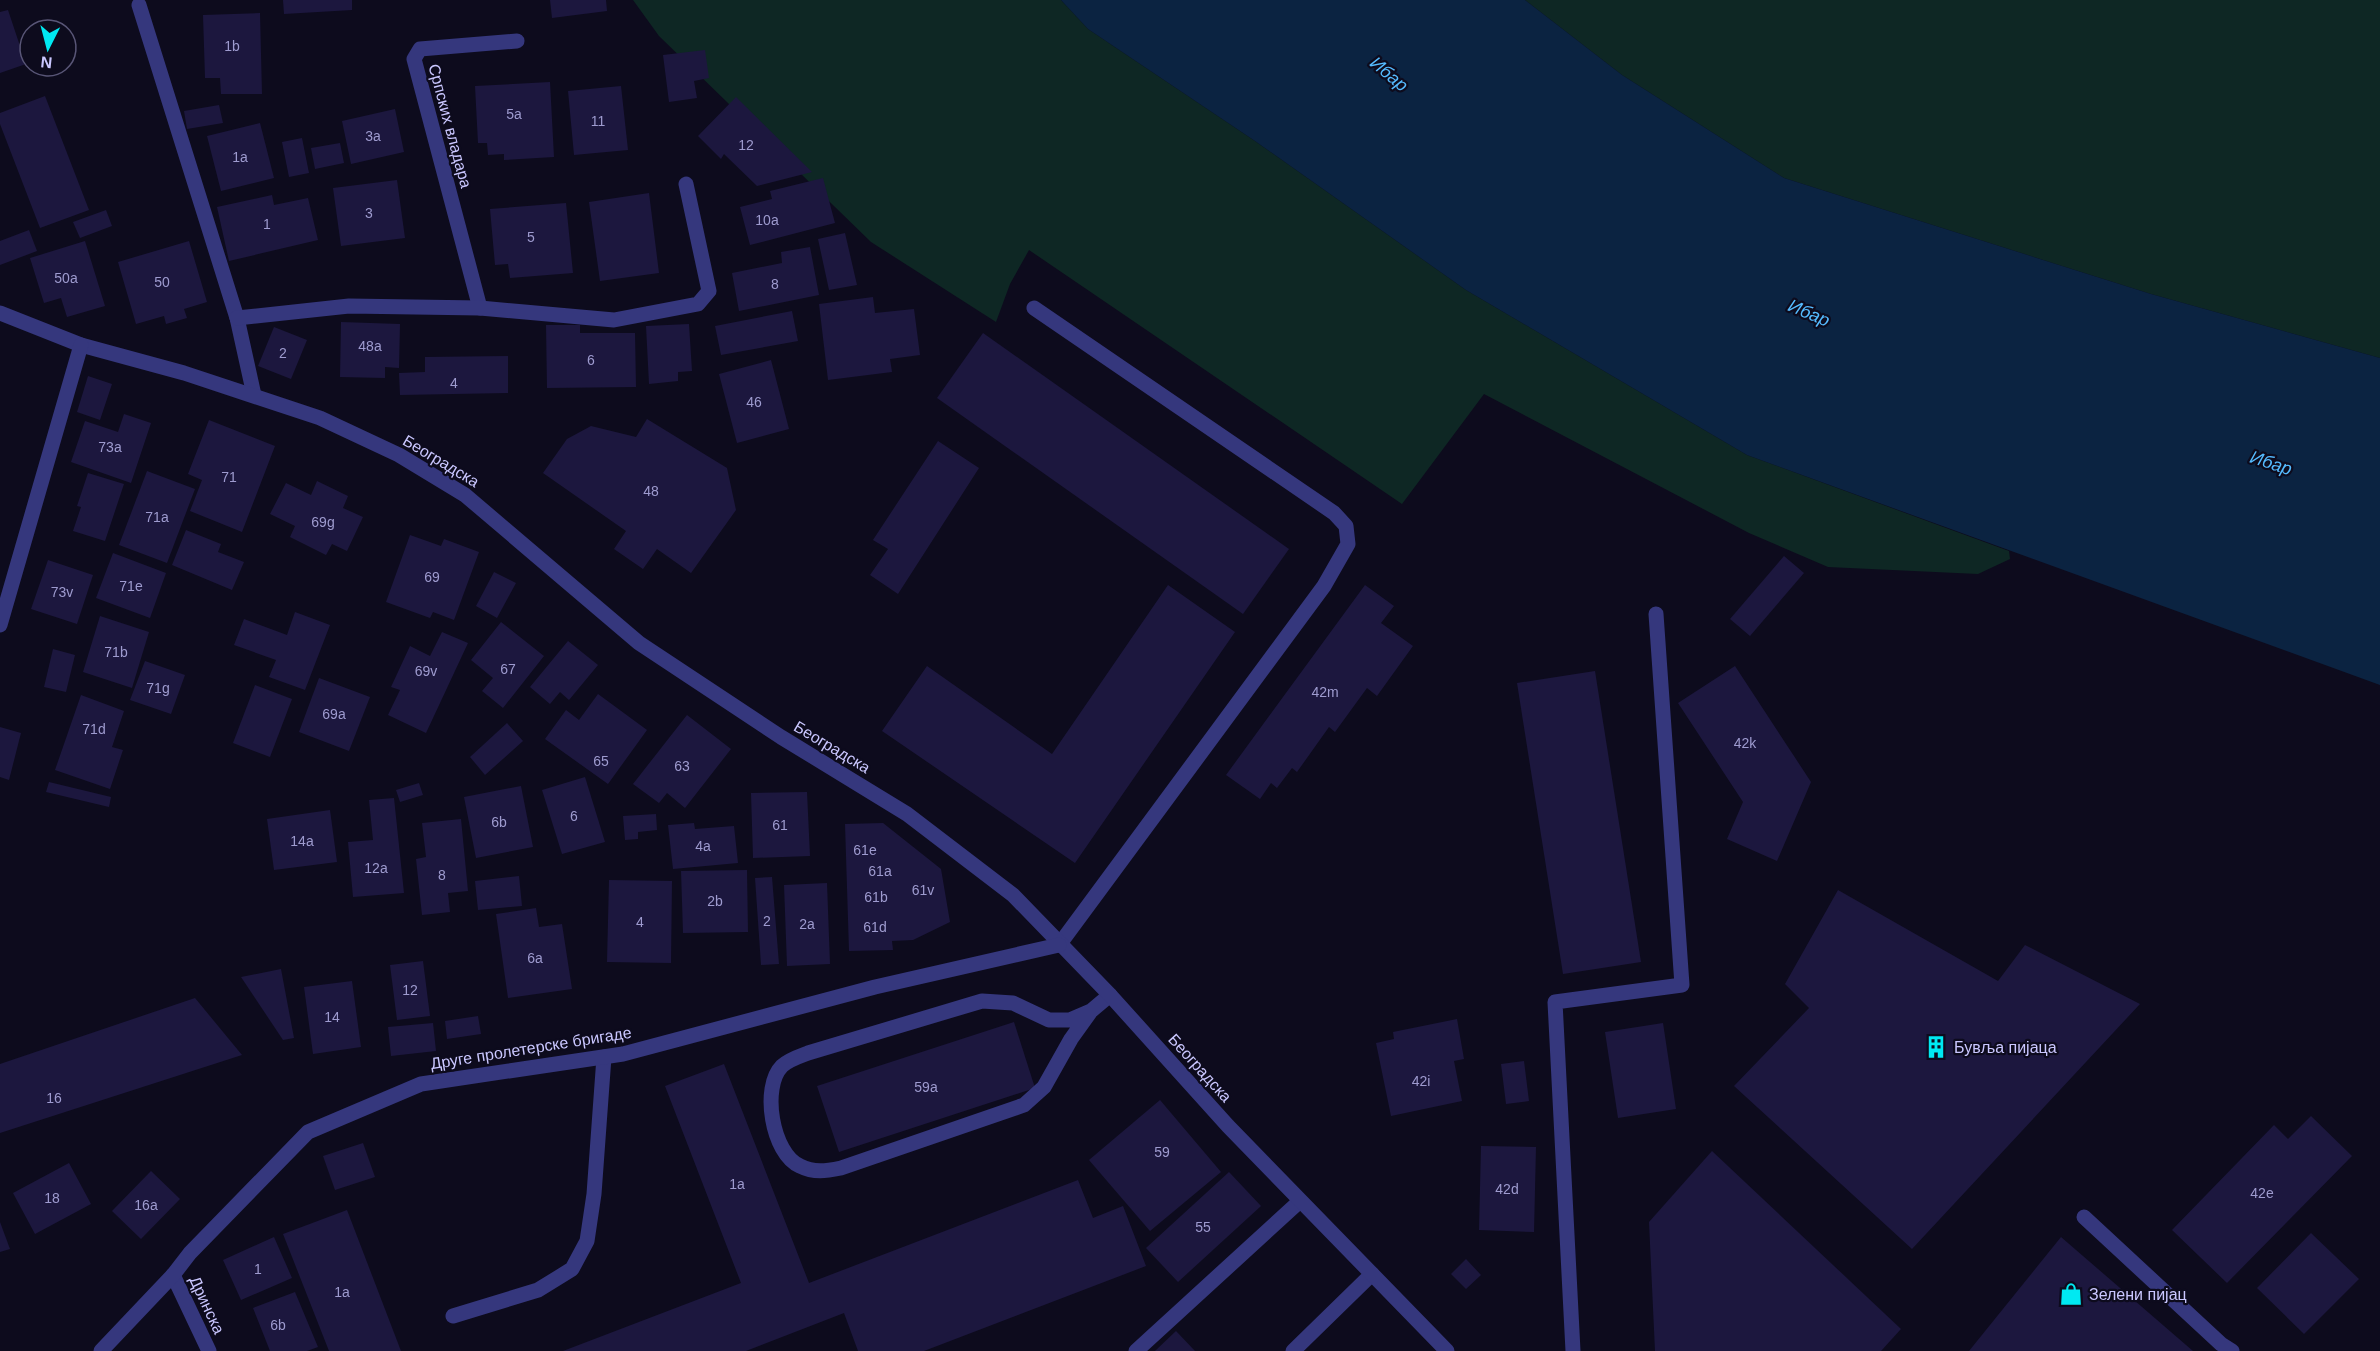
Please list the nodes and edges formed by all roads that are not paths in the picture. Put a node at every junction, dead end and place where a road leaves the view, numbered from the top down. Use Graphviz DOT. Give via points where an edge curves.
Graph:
graph roads {
  1 [pos="139,6"];
  2 [pos="517,41"];
  3 [pos="686,184"];
  4 [pos="0,299"];
  5 [pos="480,308"];
  6 [pos="1034,308"];
  7 [pos="7,316"];
  8 [pos="237,318"];
  9 [pos="81,345"];
  10 [pos="254,395"];
  11 [pos="1656,614"];
  12 [pos="0,625"];
  13 [pos="1059,945"];
  14 [pos="1110,995"];
  15 [pos="1091,1011"];
  16 [pos="604,1057"];
  17 [pos="1300,1201"];
  18 [pos="2084,1217"];
  19 [pos="1372,1274"];
  20 [pos="173,1275"];
  21 [pos="453,1316"];
  22 [pos="101,1351"];
  23 [pos="209,1351"];
  24 [pos="1136,1351"];
  25 [pos="1293,1351"];
  26 [pos="1447,1351"];
  27 [pos="1573,1351"];
  28 [pos="2232,1351"];
  1 -- 8 [label="street"];
  2 -- 5 [label="street, Српских владара" via="420,49 414,59"];
  3 -- 5 [label="street" via="709,291 698,304 614,320"];
  4 -- 7 [label="street"];
  5 -- 8 [label="street" via="349,306"];
  6 -- 13 [label="street" via="1334,513 1346,526 1348,544 1324,586"];
  7 -- 9 [label="street, Београдска"];
  8 -- 10 [label="street"];
  9 -- 10 [label="street, Београдска"];
  9 -- 12 [label="street"];
  10 -- 13 [label="street, Београдска" via="320,418 399,455 465,495 639,643 907,814 1013,895"];
  11 -- 27 [label="street" via="1682,985 1555,1002"];
  13 -- 14 [label="street, Београдска"];
  13 -- 16 [label="street, Друге пролетерске бригаде" via="874,987"];
  14 -- 15 [label="street"];
  14 -- 17 [label="street, Београдска"];
  15 -- 15 [label="street" via="1044,1087 1024,1105 821,1172 798,1166 783,1151 771,1111 771,1086 783,1065 807,1053 982,1001 1013,1003 1049,1020 1070,1020"];
  16 -- 20 [label="street, Друге пролетерске бригаде" via="421,1084 308,1132"];
  16 -- 21 [label="street" via="587,1241 572,1269 538,1290"];
  17 -- 19 [label="street, Београдска"];
  17 -- 24 [label="street"];
  18 -- 28 [label="street"];
  19 -- 25 [label="street"];
  19 -- 26 [label="street, Београдска"];
  20 -- 22 [label="street, Друге пролетерске бригаде"];
  20 -- 23 [label="street, Дринска"];
}
